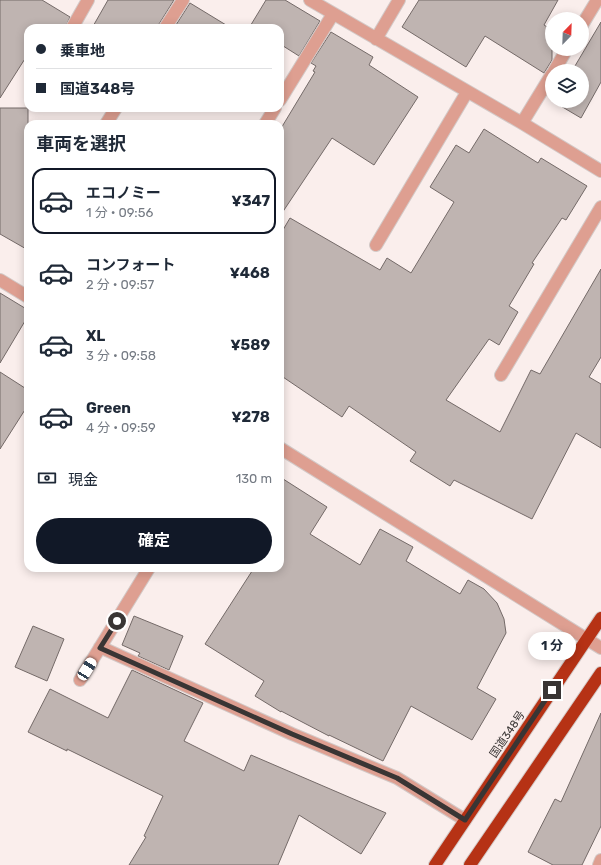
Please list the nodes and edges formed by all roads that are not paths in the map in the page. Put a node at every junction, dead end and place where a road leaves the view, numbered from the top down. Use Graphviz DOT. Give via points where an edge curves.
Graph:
graph roads {
  1 [pos="88,0"];
  2 [pos="182,0"];
  3 [pos="310,0"];
  4 [pos="399,0"];
  5 [pos="596,2"];
  6 [pos="333,14"];
  7 [pos="589,14"];
  8 [pos="74,24"];
  9 [pos="167,24"];
  10 [pos="376,39"];
  11 [pos="545,85"];
  12 [pos="467,92"];
  13 [pos="284,94"];
  14 [pos="522,123"];
  15 [pos="601,171"];
  16 [pos="601,207"];
  17 [pos="376,245"];
  18 [pos="0,280"];
  19 [pos="24,295"];
  20 [pos="501,375"];
  21 [pos="284,450"];
  22 [pos="148,572"];
  23 [pos="601,618"];
  24 [pos="587,638"];
  25 [pos="100,648"];
  26 [pos="601,648"];
  27 [pos="601,673"];
  28 [pos="80,680"];
  29 [pos="465,820"];
  30 [pos="601,860"];
  31 [pos="435,865"];
  32 [pos="470,865"];
  33 [pos="599,865"];
  1 -- 8 [label="lane"];
  2 -- 9 [label="lane"];
  3 -- 6 [label="lane"];
  4 -- 10 [label="lane"];
  5 -- 7 [label="lane"];
  6 -- 10 [label="lane"];
  6 -- 13 [label="lane"];
  10 -- 12 [label="lane"];
  11 -- 14 [label="lane"];
  12 -- 14 [label="lane"];
  12 -- 17 [label="lane"];
  14 -- 15 [label="lane"];
  16 -- 20 [label="lane"];
  18 -- 19 [label="lane"];
  21 -- 24 [label="lane"];
  22 -- 25 [label="lane"];
  23 -- 24 [label="highway, 国道348号"];
  24 -- 26 [label="lane"];
  24 -- 29 [label="highway, 国道348号"];
  25 -- 28 [label="lane"];
  25 -- 29 [label="lane" via="397,778"];
  27 -- 32 [label="highway"];
  29 -- 31 [label="highway, 国道348号"];
  30 -- 33 [label="lane"];
}
